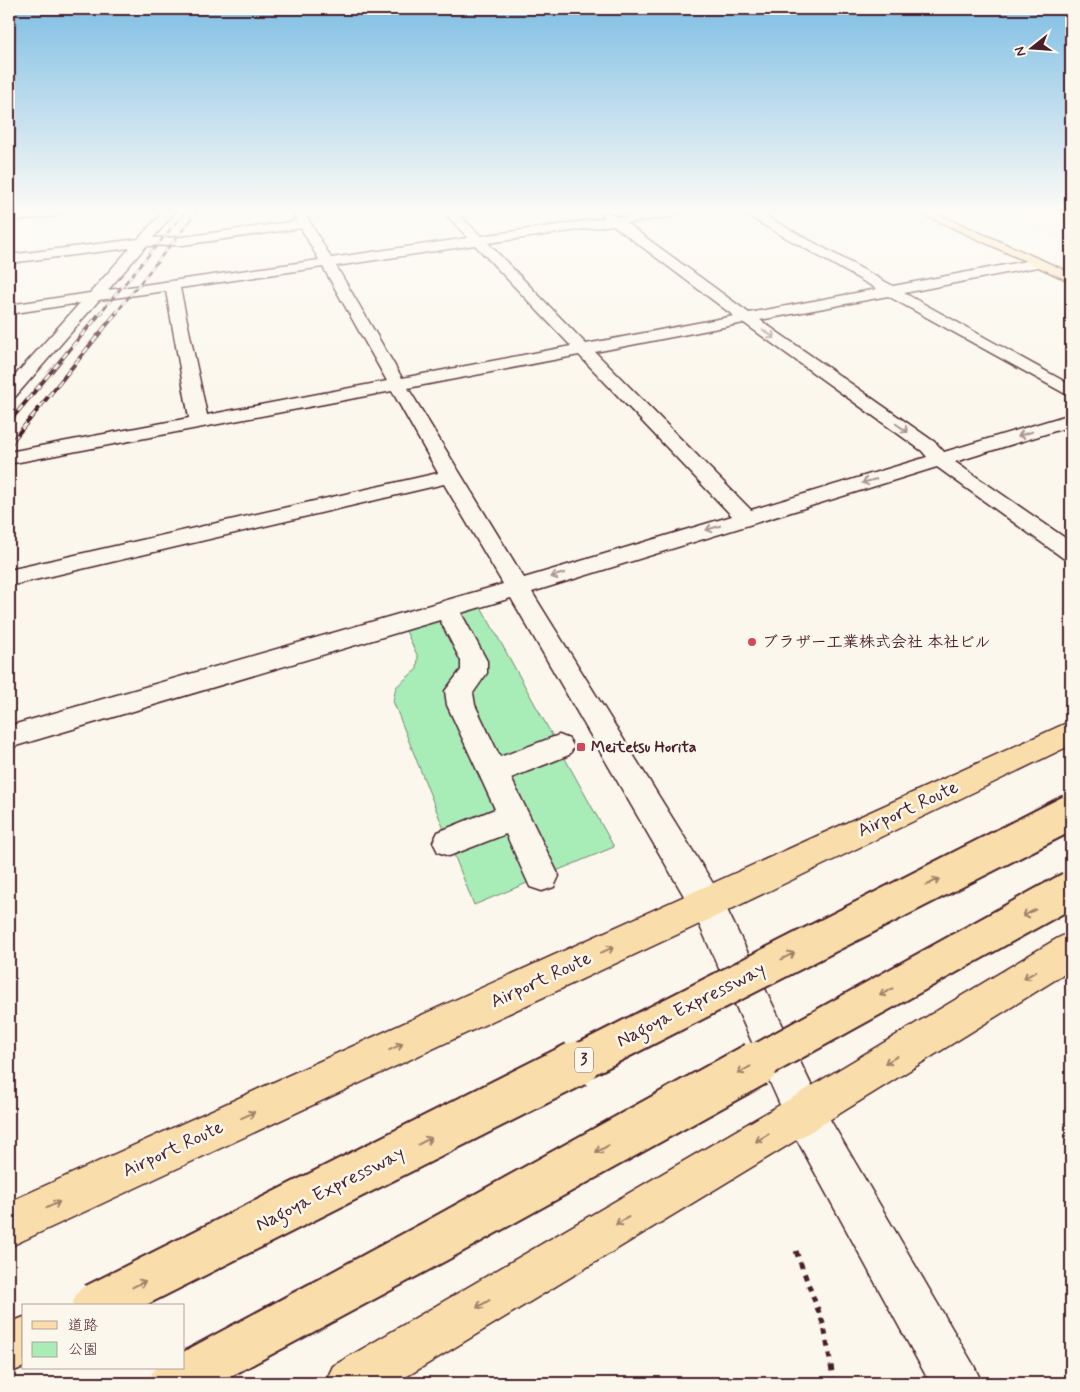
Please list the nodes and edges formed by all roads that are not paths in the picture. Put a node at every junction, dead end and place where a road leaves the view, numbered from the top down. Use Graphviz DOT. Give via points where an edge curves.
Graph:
graph roads {
  1 [pos="111,277"];
  2 [pos="237,277"];
  3 [pos="336,277"];
  4 [pos="513,277"];
  5 [pos="691,277"];
  6 [pos="867,277"];
  7 [pos="958,277"];
  8 [pos="172,286"];
  9 [pos="890,290"];
  10 [pos="93,297"];
  11 [pos="9,309"];
  12 [pos="745,318"];
  13 [pos="584,350"];
  14 [pos="398,384"];
  15 [pos="1071,392"];
  16 [pos="9,393"];
  17 [pos="1071,420"];
  18 [pos="199,422"];
  19 [pos="9,458"];
  20 [pos="940,460"];
  21 [pos="450,476"];
  22 [pos="746,518"];
  23 [pos="1071,553"];
  24 [pos="9,578"];
  25 [pos="518,588"];
  26 [pos="450,615"];
  27 [pos="1071,732"];
  28 [pos="9,737"];
  29 [pos="559,747"];
  30 [pos="494,772"];
  31 [pos="1071,812"];
  32 [pos="514,816"];
  33 [pos="449,842"];
  34 [pos="542,876"];
  35 [pos="1071,889"];
  36 [pos="707,904"];
  37 [pos="1071,950"];
  38 [pos="804,1113"];
  39 [pos="9,1225"];
  40 [pos="99,1304"];
  41 [pos="22,1342"];
  42 [pos="9,1349"];
  43 [pos="172,1383"];
  44 [pos="350,1383"];
  45 [pos="957,1383"];
  1 -- 10 [label="street"];
  2 -- 8 [label="street"];
  3 -- 14 [label="street"];
  4 -- 13 [label="street"];
  5 -- 12 [label="street"];
  6 -- 9 [label="street"];
  7 -- 9 [label="street"];
  8 -- 10 [label="street"];
  8 -- 18 [label="street"];
  9 -- 12 [label="street"];
  9 -- 15 [label="street"];
  10 -- 11 [label="street"];
  10 -- 16 [label="street"];
  12 -- 13 [label="street"];
  12 -- 20 [label="street, one-way" via="930,447"];
  13 -- 14 [label="street"];
  13 -- 22 [label="street"];
  14 -- 18 [label="street"];
  14 -- 21 [label="street"];
  17 -- 20 [label="street, one-way"];
  18 -- 19 [label="street"];
  20 -- 22 [label="street, one-way"];
  20 -- 23 [label="street"];
  21 -- 24 [label="street"];
  21 -- 25 [label="street"];
  22 -- 25 [label="street, one-way"];
  25 -- 28 [label="street"];
  25 -- 36 [label="street"];
  26 -- 30 [label="street" via="474,661 474,673 459,691 462,705"];
  27 -- 36 [label="main road, Airport Route"];
  29 -- 30 [label="street"];
  30 -- 32 [label="street"];
  40 -- 31 [label="main road, Nagoya Expressway / 3, one-way, bridge"];
  32 -- 33 [label="street"];
  32 -- 34 [label="street"];
  35 -- 43 [label="main road, one-way, bridge" via="436,1241"];
  36 -- 38 [label="street"];
  39 -- 36 [label="main road, Airport Route, one-way"];
  37 -- 38 [label="main road, one-way"];
  38 -- 44 [label="main road, one-way"];
  38 -- 45 [label="street"];
  41 -- 42 [label="main road"];
}
